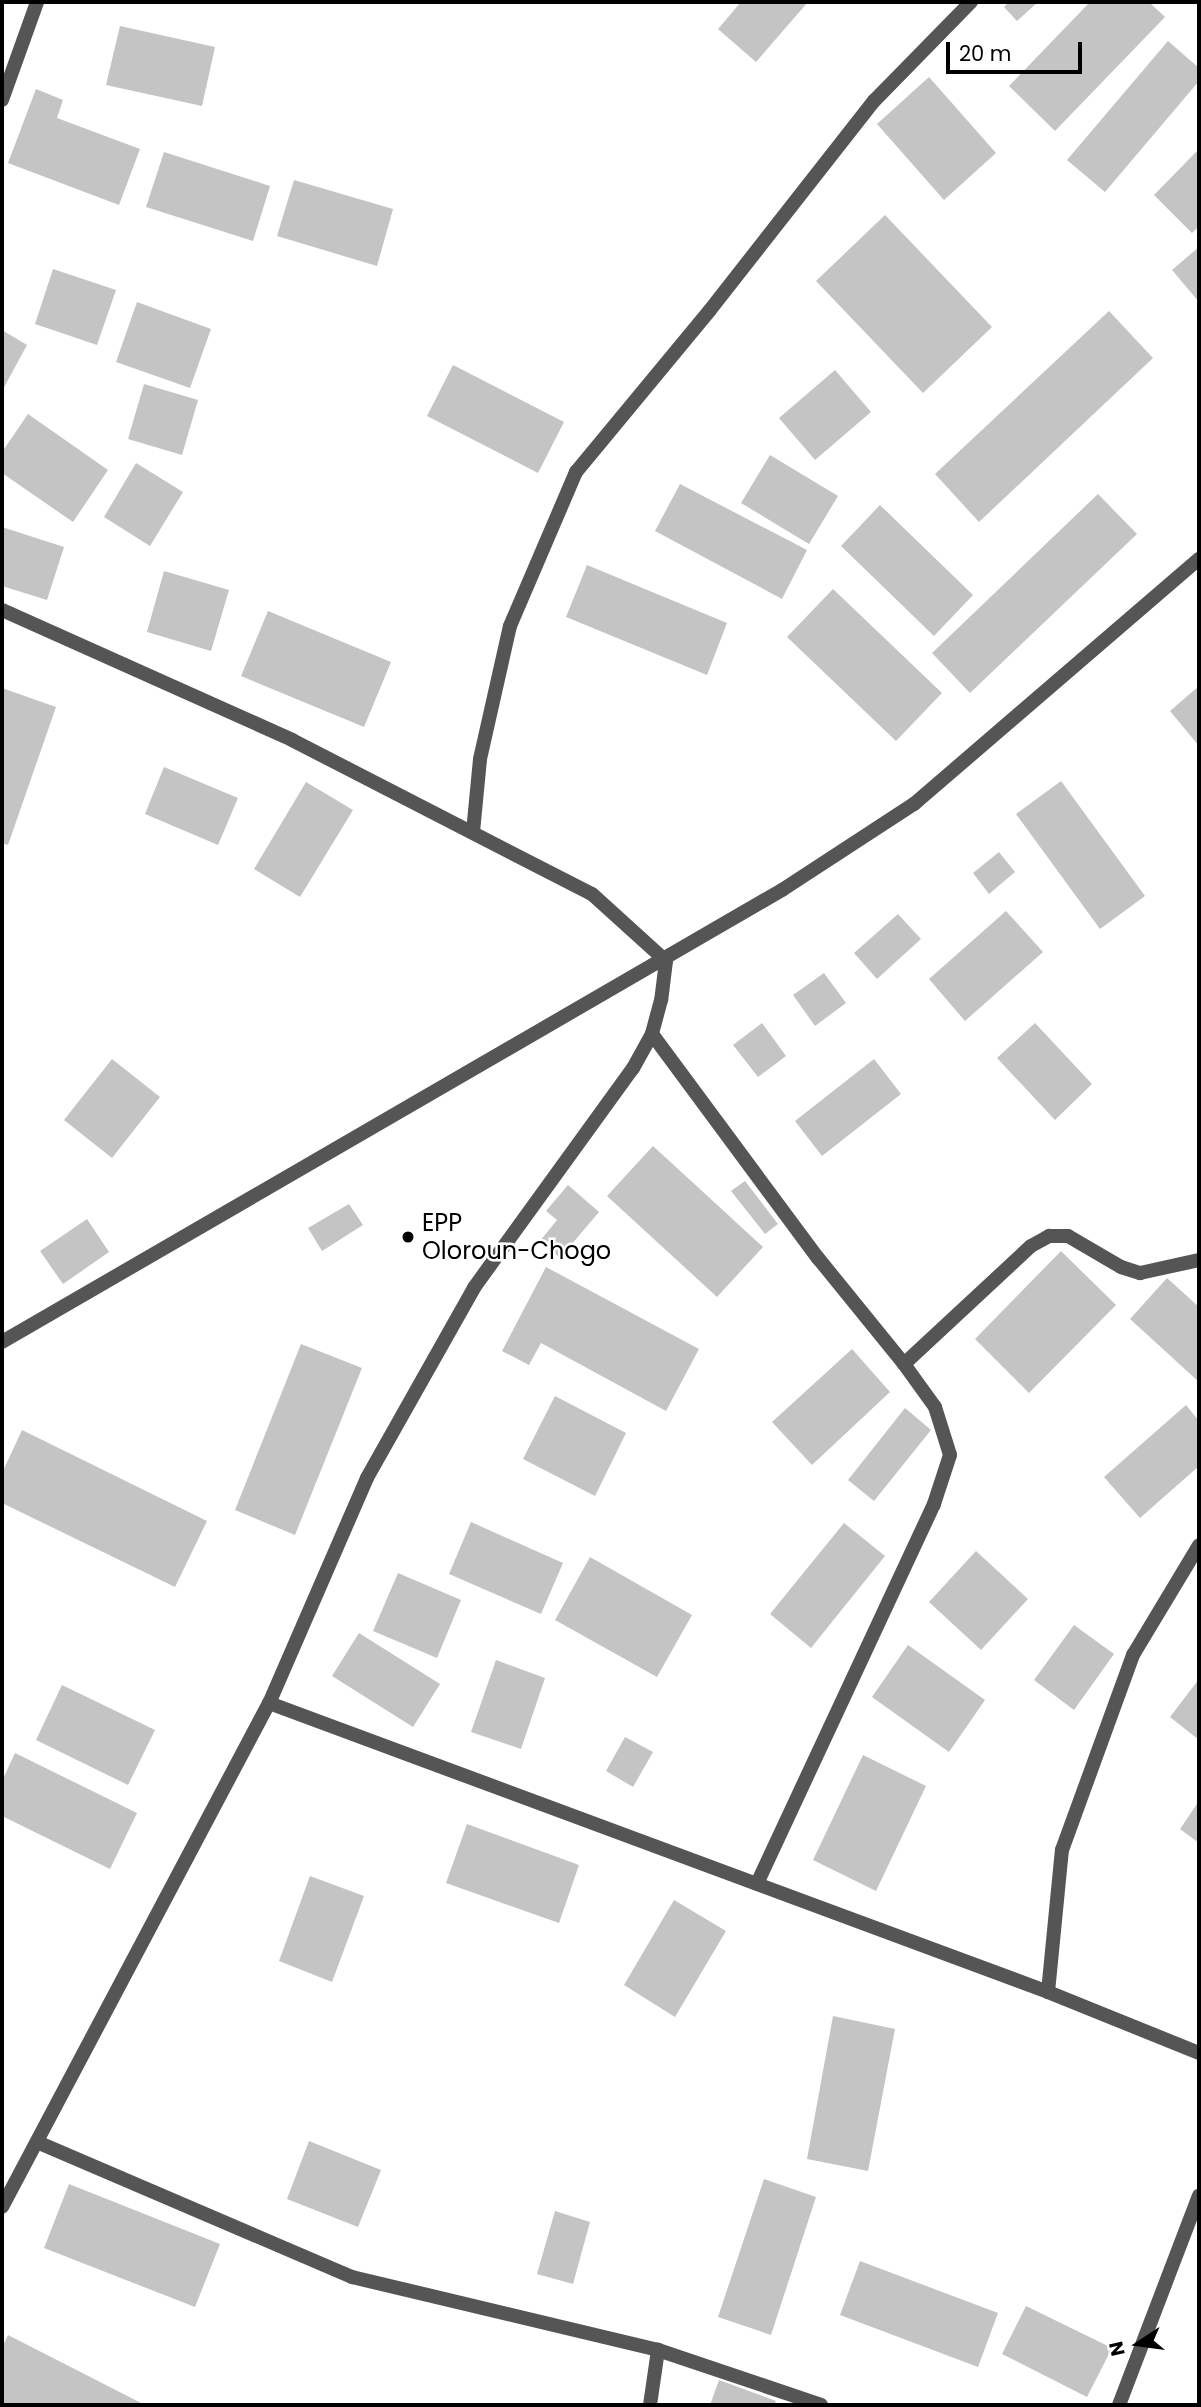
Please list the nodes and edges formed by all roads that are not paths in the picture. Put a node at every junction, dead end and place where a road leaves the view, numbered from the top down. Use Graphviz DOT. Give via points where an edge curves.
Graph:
graph roads {
  1 [pos="37,2"];
  2 [pos="971,2"];
  3 [pos="2,100"];
  4 [pos="1199,559"];
  5 [pos="2,610"];
  6 [pos="473,832"];
  7 [pos="666,961"];
  8 [pos="652,1034"];
  9 [pos="1199,1260"];
  10 [pos="2,1342"];
  11 [pos="904,1364"];
  12 [pos="1199,1545"];
  13 [pos="269,1703"];
  14 [pos="757,1884"];
  15 [pos="1048,1992"];
  16 [pos="1199,2053"];
  17 [pos="37,2142"];
  18 [pos="1199,2196"];
  19 [pos="2,2207"];
  20 [pos="658,2350"];
  21 [pos="650,2405"];
  22 [pos="821,2405"];
  23 [pos="1119,2405"];
  1 -- 3 [label="street"];
  2 -- 6 [label="street" via="874,101 576,472 510,626 480,759"];
  4 -- 7 [label="street" via="914,804"];
  5 -- 6 [label="street" via="292,740"];
  6 -- 7 [label="street" via="592,894"];
  7 -- 8 [label="street"];
  7 -- 10 [label="street"];
  8 -- 11 [label="street" via="818,1258"];
  8 -- 13 [label="street" via="633,1068 474,1288 367,1478"];
  9 -- 11 [label="street" via="1140,1273 1068,1236 1049,1236 1031,1246"];
  11 -- 14 [label="street" via="935,1407 950,1455 934,1504"];
  12 -- 15 [label="street" via="1133,1655 1062,1850"];
  13 -- 14 [label="street"];
  13 -- 17 [label="street"];
  14 -- 15 [label="street"];
  15 -- 16 [label="street"];
  17 -- 19 [label="street"];
  17 -- 20 [label="street" via="352,2277"];
  18 -- 23 [label="street"];
  20 -- 21 [label="street"];
  20 -- 22 [label="street"];
}
